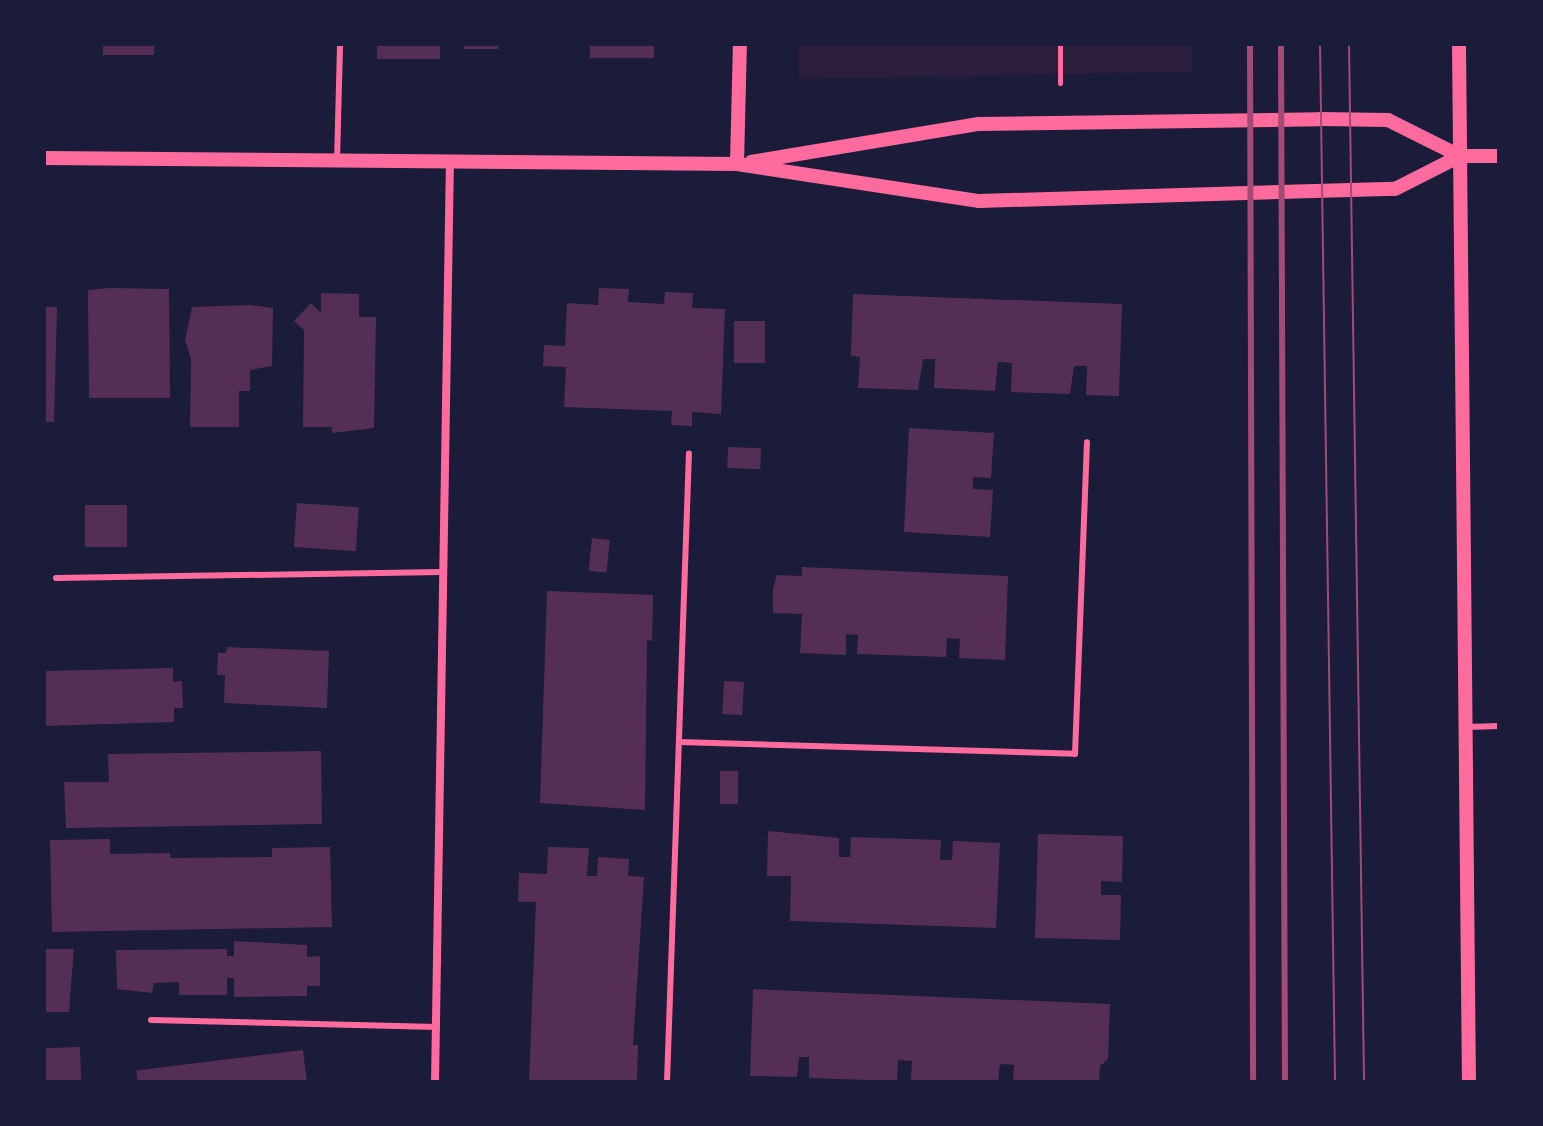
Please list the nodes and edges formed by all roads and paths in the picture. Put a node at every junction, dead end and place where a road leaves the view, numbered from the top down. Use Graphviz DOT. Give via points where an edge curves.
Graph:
graph roads {
  1 [pos="340,44"];
  2 [pos="740,44"];
  3 [pos="1060,44"];
  4 [pos="1459,44"];
  5 [pos="1060,83"];
  6 [pos="1460,156"];
  7 [pos="1499,156"];
  8 [pos="44,158"];
  9 [pos="337,161"];
  10 [pos="450,162"];
  11 [pos="737,164"];
  12 [pos="1087,442"];
  13 [pos="689,453"];
  14 [pos="442,572"];
  15 [pos="56,578"];
  16 [pos="1499,726"];
  17 [pos="1467,727"];
  18 [pos="679,742"];
  19 [pos="151,1020"];
  20 [pos="437,1027"];
  21 [pos="435,1082"];
  22 [pos="667,1082"];
  23 [pos="1469,1082"];
  1 -- 9 [label="lane"];
  2 -- 11 [label="street"];
  3 -- 5 [label="path"];
  4 -- 6 [label="street"];
  6 -- 7 [label="street"];
  6 -- 11 [label="street" via="1395,189 979,201"];
  6 -- 11 [label="street" via="1388,120 1250,120 979,124"];
  6 -- 17 [label="street"];
  8 -- 9 [label="street"];
  9 -- 10 [label="street"];
  10 -- 11 [label="street"];
  10 -- 14 [label="street"];
  12 -- 18 [label="lane" via="1075,754"];
  13 -- 18 [label="lane"];
  14 -- 15 [label="lane"];
  14 -- 20 [label="street"];
  16 -- 17 [label="lane"];
  17 -- 23 [label="street"];
  18 -- 22 [label="lane"];
  19 -- 20 [label="lane"];
  20 -- 21 [label="street"];
}
